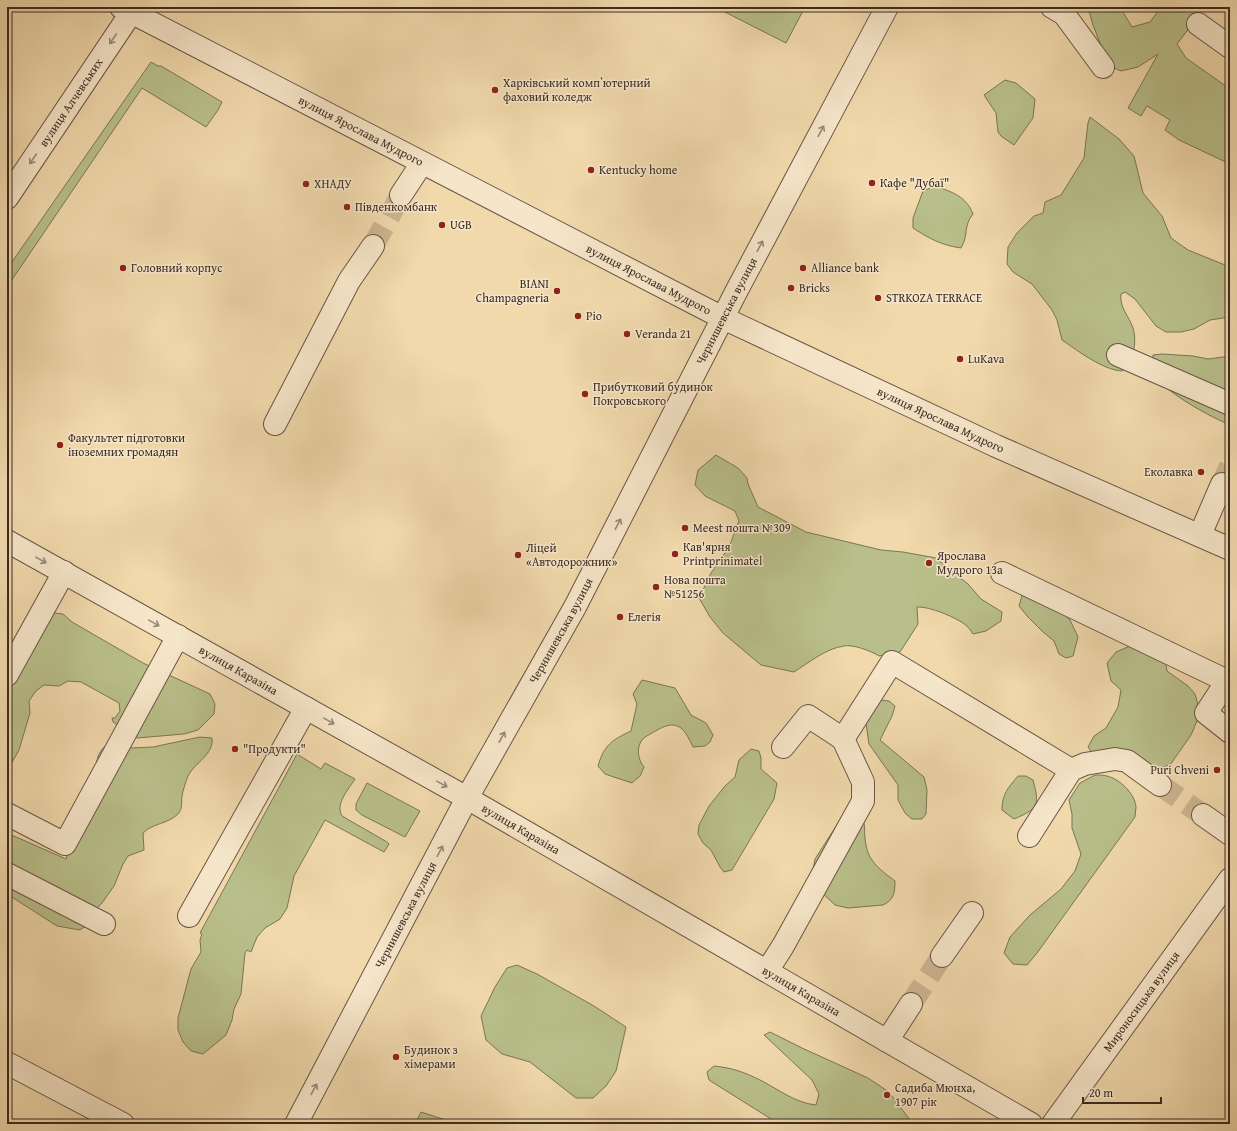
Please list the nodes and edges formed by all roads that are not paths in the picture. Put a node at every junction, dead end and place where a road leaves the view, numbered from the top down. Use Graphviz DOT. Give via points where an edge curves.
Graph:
graph roads {
  1 [pos="1052,7"];
  2 [pos="129,9"];
  3 [pos="878,11"];
  4 [pos="1198,24"];
  5 [pos="1230,47"];
  6 [pos="1103,67"];
  7 [pos="422,163"];
  8 [pos="401,196"];
  9 [pos="7,198"];
  10 [pos="373,246"];
  11 [pos="723,318"];
  12 [pos="1118,355"];
  13 [pos="1230,404"];
  14 [pos="275,424"];
  15 [pos="1222,484"];
  16 [pos="1200,535"];
  17 [pos="7,541"];
  18 [pos="1230,549"];
  19 [pos="64,572"];
  20 [pos="1002,573"];
  21 [pos="178,636"];
  22 [pos="7,675"];
  23 [pos="306,708"];
  24 [pos="1230,732"];
  25 [pos="843,739"];
  26 [pos="783,747"];
  27 [pos="1071,770"];
  28 [pos="1160,785"];
  29 [pos="467,798"];
  30 [pos="7,814"];
  31 [pos="1203,814"];
  32 [pos="1230,834"];
  33 [pos="1029,836"];
  34 [pos="7,874"];
  35 [pos="1230,879"];
  36 [pos="972,914"];
  37 [pos="189,916"];
  38 [pos="104,924"];
  39 [pos="942,956"];
  40 [pos="767,971"];
  41 [pos="911,1004"];
  42 [pos="887,1041"];
  43 [pos="7,1063"];
  44 [pos="123,1124"];
  45 [pos="296,1124"];
  46 [pos="1031,1124"];
  47 [pos="1053,1124"];
  1 -- 6 [label="street" via="1064,14"];
  2 -- 7 [label="street, вулиця Ярослава Мудрого"];
  2 -- 9 [label="street, вулиця Алчевських, one-way"];
  11 -- 3 [label="street, Чернишевська вулиця, one-way"];
  4 -- 5 [label="street"];
  7 -- 8 [label="street"];
  7 -- 11 [label="street, вулиця Ярослава Мудрого"];
  10 -- 14 [label="street" via="349,281"];
  11 -- 16 [label="street, вулиця Ярослава Мудрого" via="996,446"];
  29 -- 11 [label="street, Чернишевська вулиця, one-way" via="575,607"];
  12 -- 13 [label="street"];
  15 -- 16 [label="street"];
  16 -- 18 [label="street, вулиця Ярослава Мудрого"];
  17 -- 19 [label="street, вулиця Каразіна, one-way"];
  19 -- 21 [label="street, вулиця Каразіна, one-way"];
  19 -- 22 [label="street"];
  20 -- 24 [label="street" via="1227,681 1206,713"];
  21 -- 23 [label="street, вулиця Каразіна"];
  21 -- 30 [label="street" via="65,844"];
  23 -- 29 [label="street, вулиця Каразіна, one-way"];
  23 -- 37 [label="street"];
  25 -- 26 [label="street" via="808,716"];
  25 -- 27 [label="street" via="892,662"];
  25 -- 40 [label="street" via="863,782 863,801"];
  27 -- 28 [label="street" via="1085,764 1115,759 1127,761"];
  27 -- 33 [label="street"];
  29 -- 40 [label="street, вулиця Каразіна"];
  45 -- 29 [label="street, Чернишевська вулиця, one-way"];
  31 -- 32 [label="street"];
  34 -- 38 [label="street"];
  35 -- 47 [label="street, Мироносицька вулиця"];
  36 -- 39 [label="street"];
  40 -- 42 [label="street, вулиця Каразіна"];
  41 -- 42 [label="street"];
  42 -- 46 [label="street, вулиця Каразіна"];
  43 -- 44 [label="street"];
}
